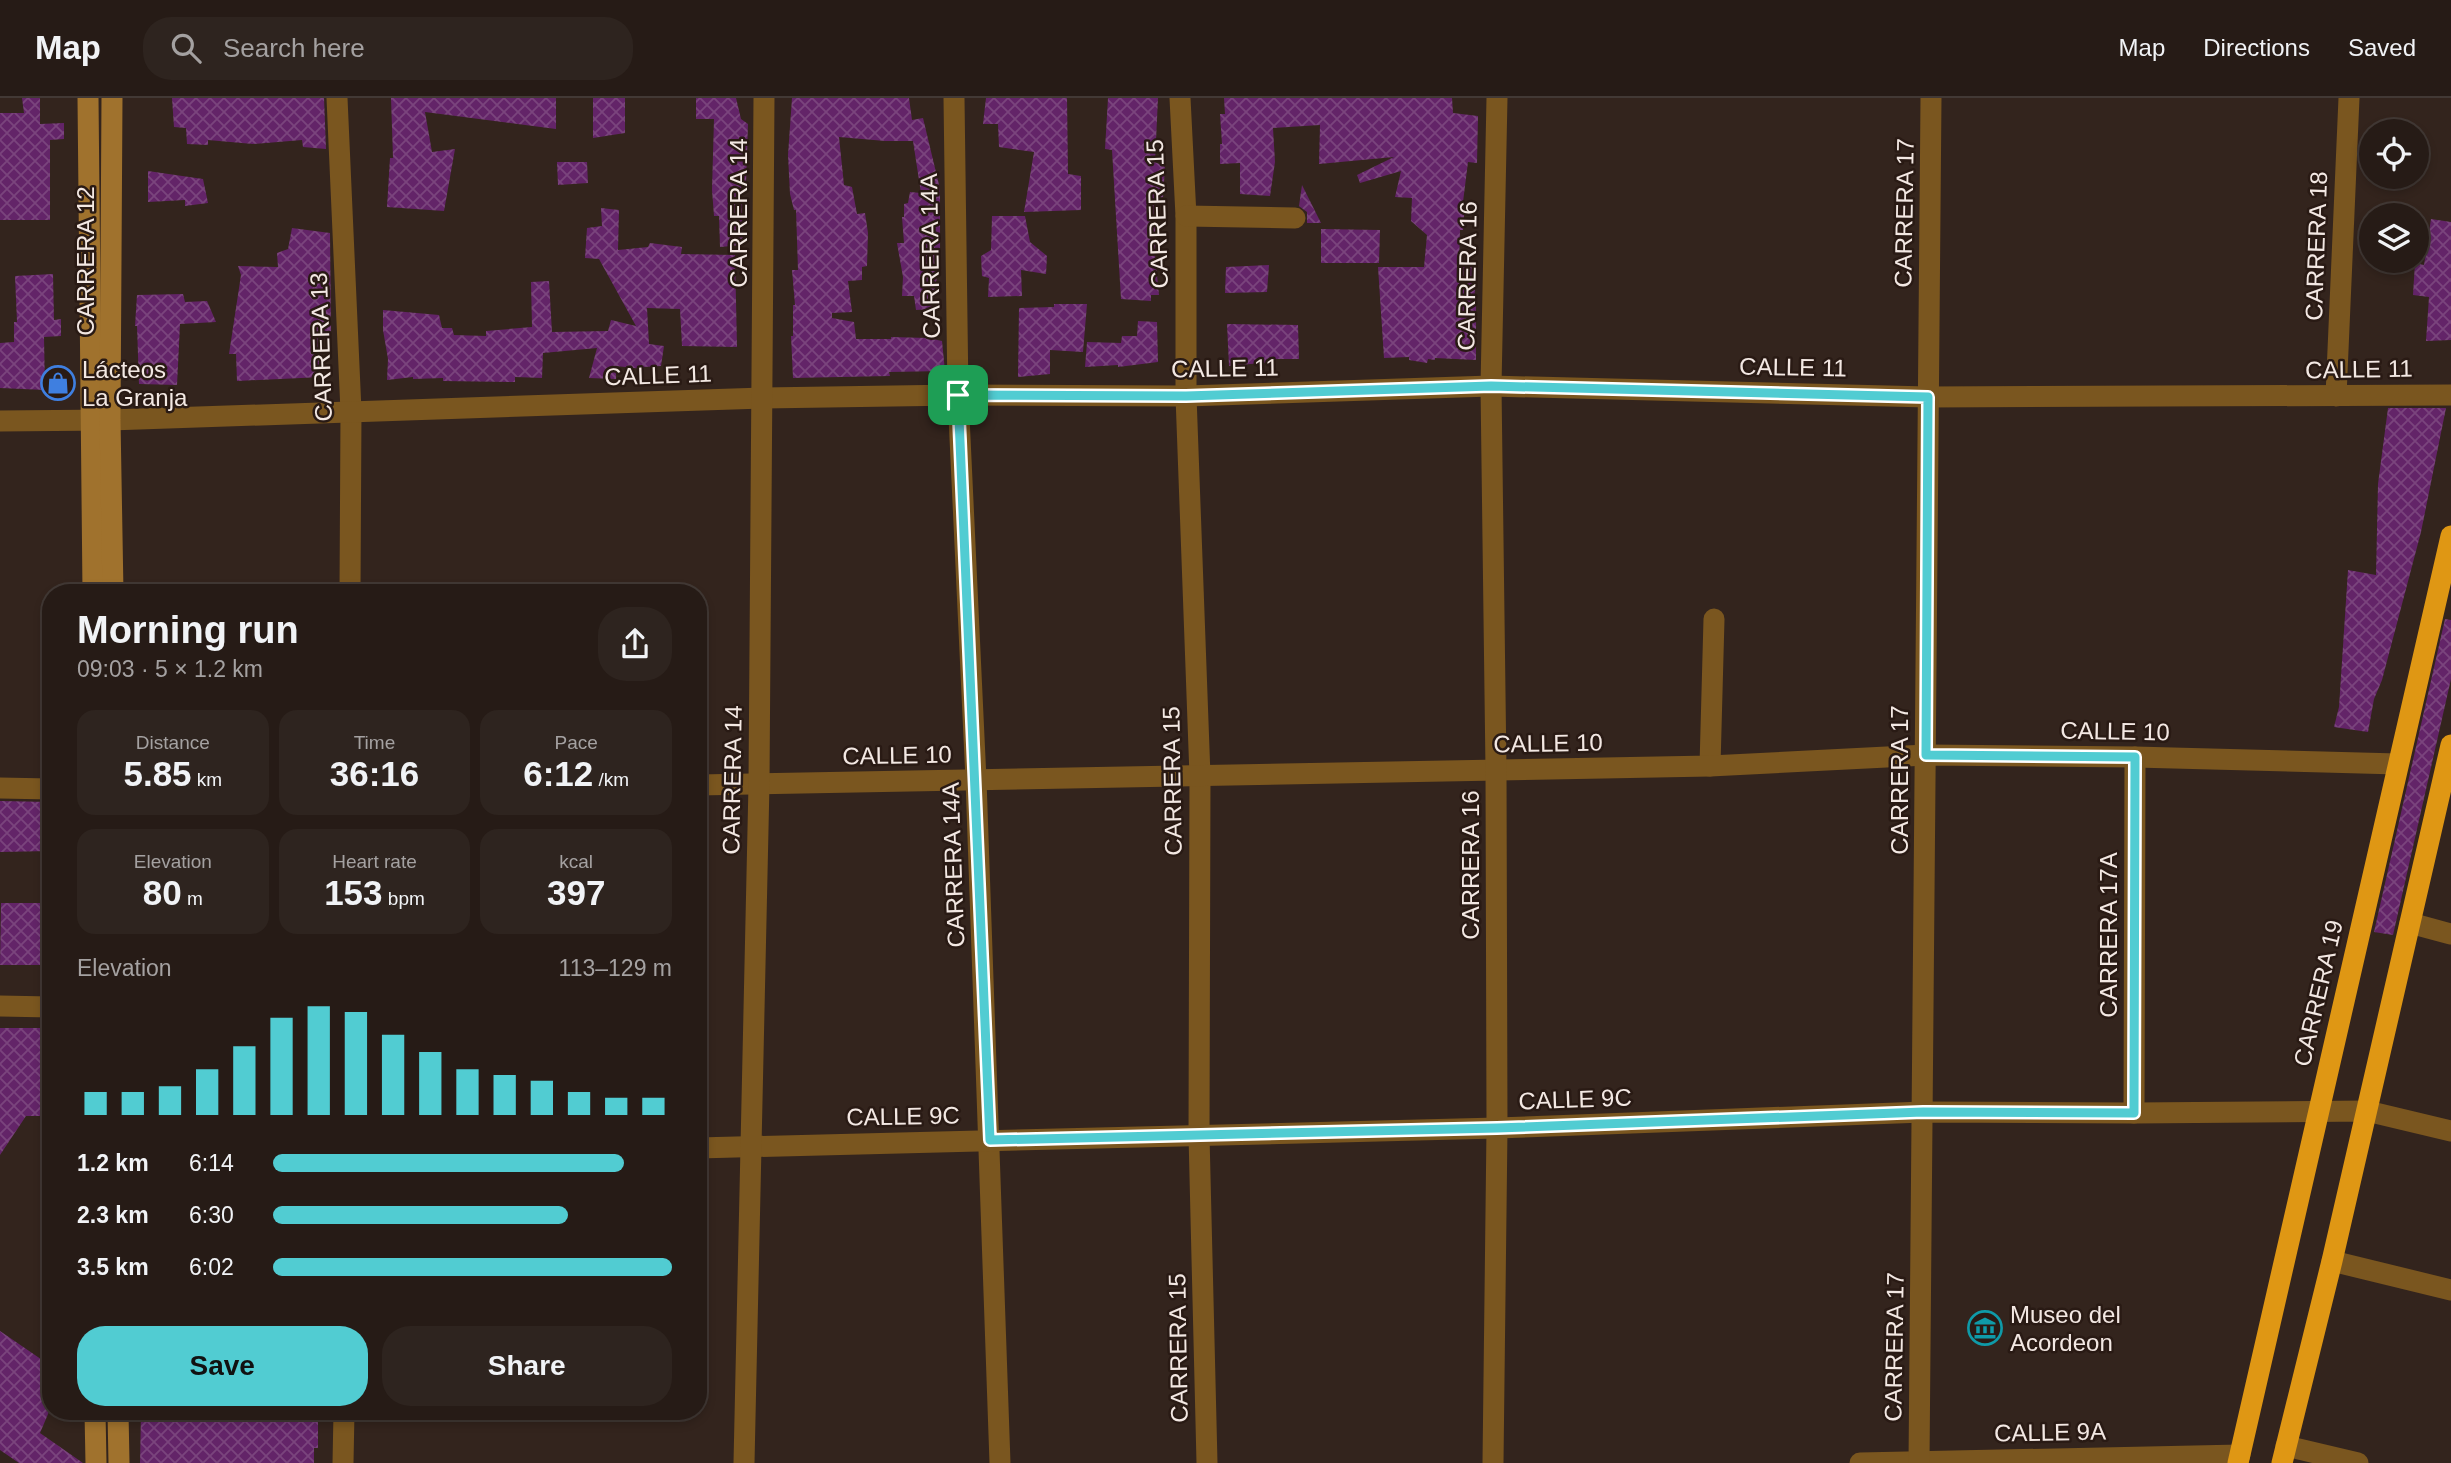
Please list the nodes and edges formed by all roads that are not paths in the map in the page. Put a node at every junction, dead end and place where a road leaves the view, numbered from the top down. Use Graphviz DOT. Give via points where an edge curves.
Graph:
graph roads {
  1 [pos="88,98"];
  2 [pos="112,98"];
  3 [pos="337,98"];
  4 [pos="764,98"];
  5 [pos="954,98"];
  6 [pos="1180,98"];
  7 [pos="1497,98"];
  8 [pos="1931,98"];
  9 [pos="2349,98"];
  10 [pos="1186,216"];
  11 [pos="1294,218"];
  12 [pos="1491,386"];
  13 [pos="958,395"];
  14 [pos="2451,395"];
  15 [pos="1186,396"];
  16 [pos="2336,396"];
  17 [pos="1928,397"];
  18 [pos="763,398"];
  19 [pos="351,411"];
  20 [pos="100,420"];
  21 [pos="0,421"];
  22 [pos="2451,536"];
  23 [pos="93,584"];
  24 [pos="112,584"];
  25 [pos="350,584"];
  26 [pos="1714,619"];
  27 [pos="2451,746"];
  28 [pos="1926,755"];
  29 [pos="2135,757"];
  30 [pos="2398,764"];
  31 [pos="1710,766"];
  32 [pos="1496,770"];
  33 [pos="1200,776"];
  34 [pos="976,780"];
  35 [pos="759,784"];
  36 [pos="707,785"];
  37 [pos="0,788"];
  38 [pos="42,789"];
  39 [pos="2410,923"];
  40 [pos="2451,934"];
  41 [pos="0,1006"];
  42 [pos="42,1007"];
  43 [pos="2318,1111"];
  44 [pos="2367,1111"];
  45 [pos="1923,1112"];
  46 [pos="2134,1113"];
  47 [pos="1497,1128"];
  48 [pos="2451,1131"];
  49 [pos="1199,1135"];
  50 [pos="990,1140"];
  51 [pos="751,1146"];
  52 [pos="707,1148"];
  53 [pos="2332,1261"];
  54 [pos="2451,1290"];
  55 [pos="96,1420"];
  56 [pos="118,1420"];
  57 [pos="344,1420"];
  58 [pos="2284,1454"];
  59 [pos="2239,1459"];
  60 [pos="1919,1462"];
  61 [pos="96,1463"];
  62 [pos="119,1463"];
  63 [pos="343,1463"];
  64 [pos="744,1463"];
  65 [pos="1000,1463"];
  66 [pos="1207,1463"];
  67 [pos="1493,1463"];
  68 [pos="1860,1463"];
  69 [pos="2358,1463"];
  1 -- 20 [label="street, CARRERA 12"];
  2 -- 20 [label="street, CARRERA 12"];
  3 -- 19 [label="street, CARRERA 13"];
  4 -- 18 [label="street, CARRERA 14"];
  5 -- 13 [label="street, CARRERA 14A"];
  6 -- 10 [label="street, CARRERA 15"];
  7 -- 12 [label="street, CARRERA 16"];
  8 -- 17 [label="street, CARRERA 17"];
  9 -- 16 [label="street, CARRERA 18"];
  10 -- 11 [label="street"];
  10 -- 15 [label="street, CARRERA 15"];
  12 -- 15 [label="street, CALLE 11"];
  12 -- 17 [label="street, CALLE 11"];
  12 -- 32 [label="street, CARRERA 16"];
  13 -- 15 [label="street, CALLE 11"];
  13 -- 18 [label="street, CALLE 11"];
  13 -- 34 [label="street, CARRERA 14A"];
  14 -- 16 [label="street, CALLE 11"];
  15 -- 33 [label="street, CARRERA 15"];
  16 -- 17 [label="street, CALLE 11"];
  17 -- 28 [label="street, CARRERA 17"];
  18 -- 19 [label="street, CALLE 11"];
  18 -- 35 [label="street, CARRERA 14"];
  19 -- 20 [label="street, CALLE 11"];
  19 -- 25 [label="street, CARRERA 13"];
  20 -- 21 [label="street, CALLE 11"];
  20 -- 23 [label="street, CARRERA 12"];
  20 -- 24 [label="street, CARRERA 12"];
  22 -- 30 [label="highway, CARRERA 19"];
  26 -- 31 [label="street"];
  27 -- 39 [label="highway"];
  28 -- 29 [label="street, CALLE 10"];
  28 -- 31 [label="street, CALLE 10"];
  28 -- 45 [label="street, CARRERA 17"];
  29 -- 30 [label="street, CALLE 10"];
  29 -- 46 [label="street, CARRERA 17A"];
  30 -- 43 [label="highway, CARRERA 19"];
  31 -- 32 [label="street, CALLE 10"];
  32 -- 33 [label="street, CALLE 10"];
  32 -- 47 [label="street, CARRERA 16"];
  33 -- 34 [label="street, CALLE 10"];
  33 -- 49 [label="street, CARRERA 15"];
  34 -- 35 [label="street, CALLE 10"];
  34 -- 50 [label="street, CARRERA 14A"];
  35 -- 36 [label="street, CALLE 10"];
  35 -- 51 [label="street, CARRERA 14"];
  37 -- 38 [label="street"];
  39 -- 40 [label="street"];
  39 -- 44 [label="highway"];
  41 -- 42 [label="street"];
  43 -- 44 [label="street, CALLE 9C"];
  43 -- 46 [label="street, CALLE 9C"];
  43 -- 59 [label="highway, CARRERA 19"];
  44 -- 48 [label="street, CALLE 9C"];
  44 -- 53 [label="highway"];
  45 -- 46 [label="street, CALLE 9C"];
  45 -- 47 [label="street, CALLE 9C"];
  45 -- 60 [label="street, CARRERA 17"];
  47 -- 49 [label="street, CALLE 9C"];
  47 -- 67 [label="street, CARRERA 16"];
  49 -- 50 [label="street, CALLE 9C"];
  49 -- 66 [label="street, CARRERA 15"];
  50 -- 51 [label="street, CALLE 9C"];
  50 -- 65 [label="street, CARRERA 14A"];
  51 -- 52 [label="street, CALLE 9C"];
  51 -- 64 [label="street, CARRERA 14"];
  53 -- 54 [label="street"];
  53 -- 58 [label="highway"];
  55 -- 61 [label="street"];
  56 -- 62 [label="street"];
  57 -- 63 [label="street"];
  58 -- 69 [label="street"];
  59 -- 60 [label="street, CALLE 9A"];
  60 -- 68 [label="street, CALLE 9A"];
}
